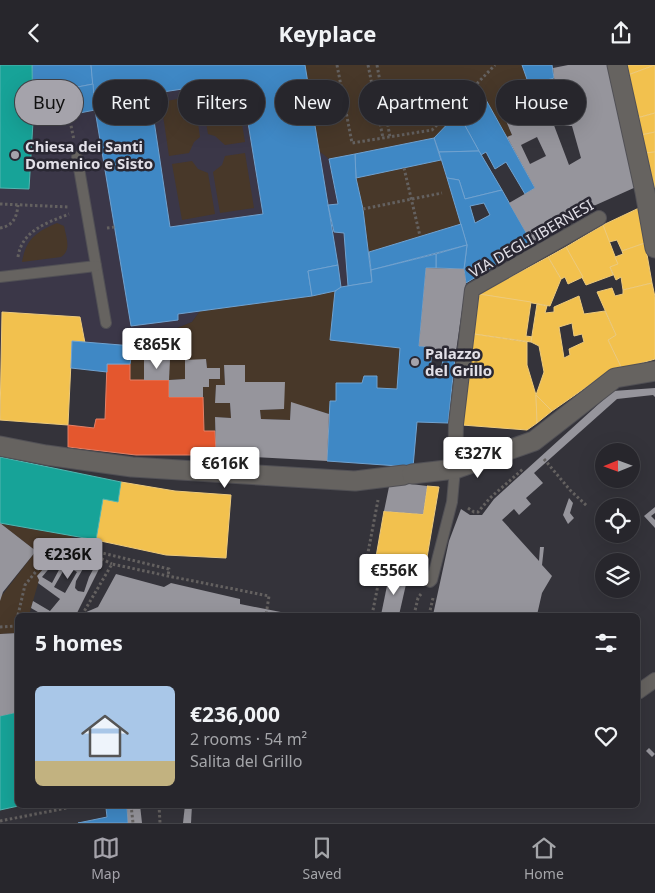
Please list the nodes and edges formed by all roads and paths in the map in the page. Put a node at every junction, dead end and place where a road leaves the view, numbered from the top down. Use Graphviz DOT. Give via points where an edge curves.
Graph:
graph roads {
  1 [pos="337,65"];
  2 [pos="368,65"];
  3 [pos="377,65"];
  4 [pos="495,65"];
  5 [pos="617,65"];
  6 [pos="72,125"];
  7 [pos="390,137"];
  8 [pos="383,138"];
  9 [pos="77,157"];
  10 [pos="404,168"];
  11 [pos="442,193"];
  12 [pos="412,200"];
  13 [pos="0,204"];
  14 [pos="18,205"];
  15 [pos="53,207"];
  16 [pos="363,209"];
  17 [pos="599,218"];
  18 [pos="56,219"];
  19 [pos="115,227"];
  20 [pos="0,228"];
  21 [pos="107,228"];
  22 [pos="420,236"];
  23 [pos="655,248"];
  24 [pos="18,261"];
  25 [pos="96,266"];
  26 [pos="0,277"];
  27 [pos="106,323"];
  28 [pos="655,371"];
  29 [pos="0,446"];
  30 [pos="547,462"];
  31 [pos="524,468"];
  32 [pos="455,469"];
  33 [pos="382,478"];
  34 [pos="587,506"];
  35 [pos="466,507"];
  36 [pos="96,556"];
  37 [pos="73,559"];
  38 [pos="112,564"];
  39 [pos="83,568"];
  40 [pos="168,576"];
  41 [pos="433,581"];
  42 [pos="18,613"];
  43 [pos="83,613"];
  44 [pos="266,613"];
  45 [pos="372,613"];
  46 [pos="15,626"];
  47 [pos="0,627"];
  48 [pos="655,680"];
  49 [pos="640,691"];
  50 [pos="67,808"];
  51 [pos="131,808"];
  52 [pos="159,808"];
  53 [pos="0,821"];
  54 [pos="133,823"];
  55 [pos="160,823"];
  1 -- 8 [label="path" via="352,143"];
  2 -- 8 [label="path"];
  3 -- 7 [label="path"];
  4 -- 7 [label="path" via="432,130"];
  5 -- 23 [label="street"];
  6 -- 9 [label="path"];
  7 -- 8 [label="path"];
  9 -- 25 [label="lane"];
  10 -- 12 [label="path"];
  11 -- 12 [label="path"];
  12 -- 16 [label="path"];
  12 -- 22 [label="path"];
  13 -- 14 [label="path"];
  14 -- 15 [label="path"];
  14 -- 20 [label="path" via="14,221 8,227"];
  17 -- 32 [label="street, VIA DEGLI IBERNESI" via="472,290 456,424"];
  18 -- 24 [label="path" via="42,224 28,235"];
  19 -- 21 [label="path"];
  25 -- 26 [label="lane"];
  25 -- 27 [label="lane"];
  28 -- 32 [label="street" via="615,378 534,441"];
  29 -- 33 [label="street" via="132,467 355,481"];
  30 -- 34 [label="path"];
  31 -- 35 [label="path" via="490,497 478,512"];
  32 -- 33 [label="street"];
  32 -- 41 [label="lane" via="452,502"];
  33 -- 45 [label="path" via="363,579 378,585"];
  36 -- 37 [label="path" via="88,554 86,562"];
  36 -- 38 [label="path"];
  36 -- 40 [label="path" via="98,552 169,569"];
  37 -- 39 [label="path" via="72,562"];
  37 -- 42 [label="path" via="50,554 25,585"];
  38 -- 40 [label="path"];
  38 -- 43 [label="path"];
  40 -- 44 [label="path" via="269,596"];
  46 -- 47 [label="path"];
  48 -- 49 [label="street"];
  50 -- 53 [label="path"];
  51 -- 54 [label="path"];
  52 -- 55 [label="path"];
}
